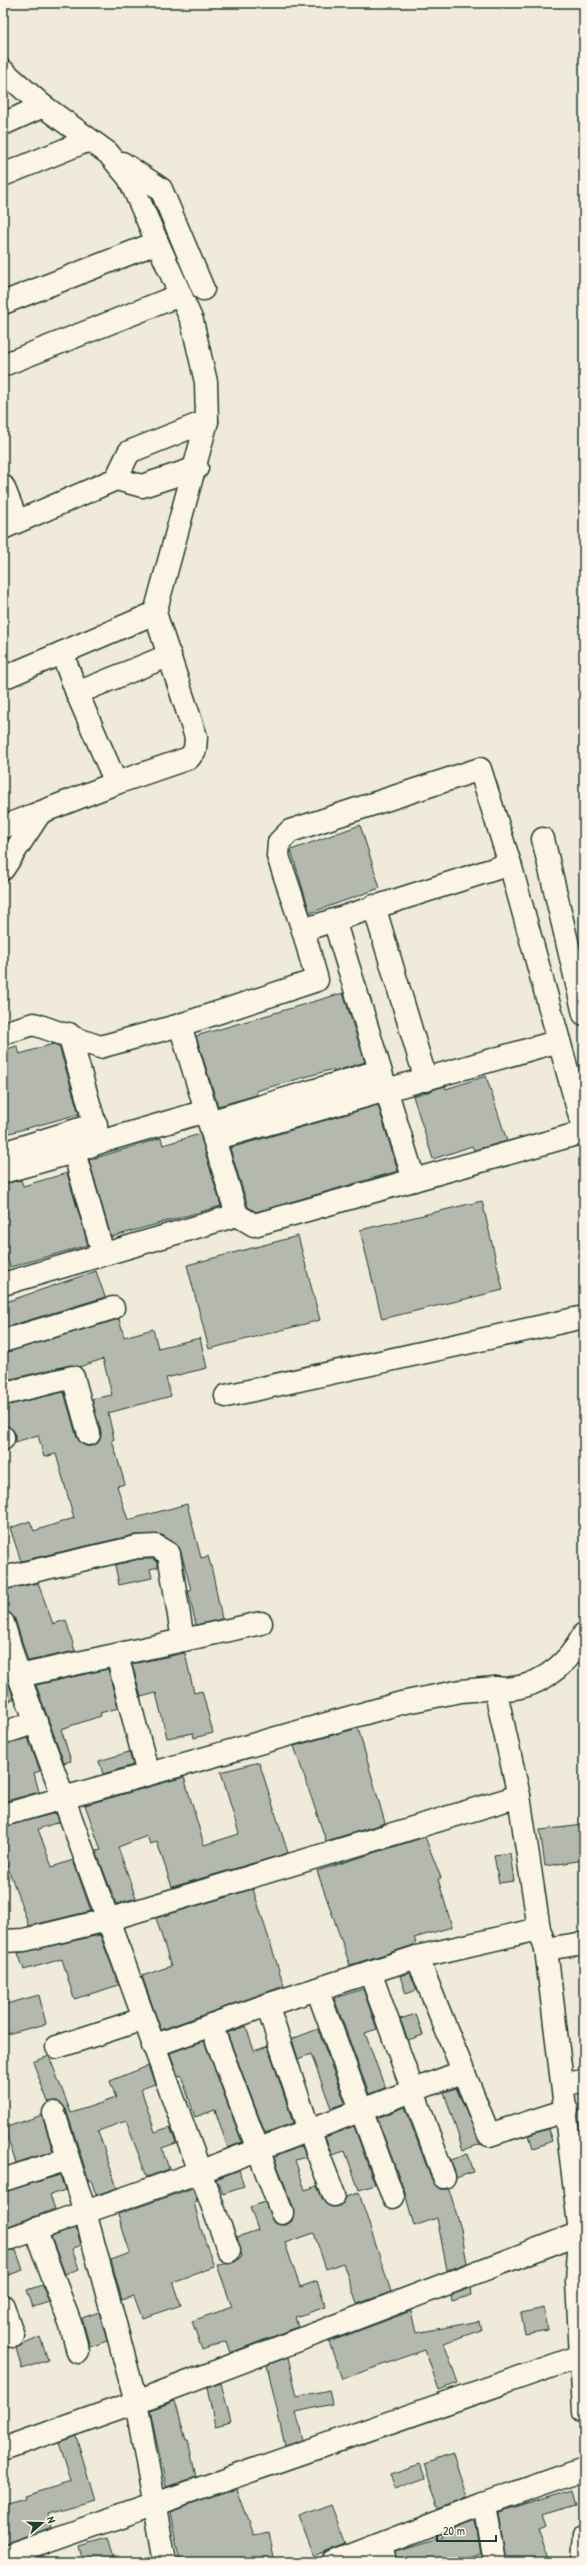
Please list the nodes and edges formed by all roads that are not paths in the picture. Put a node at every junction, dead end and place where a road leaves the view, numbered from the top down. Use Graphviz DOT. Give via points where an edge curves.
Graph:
graph roads {
  1 [pos="3,72"];
  2 [pos="43,106"];
  3 [pos="3,124"];
  4 [pos="89,140"];
  5 [pos="108,153"];
  6 [pos="3,174"];
  7 [pos="156,243"];
  8 [pos="203,289"];
  9 [pos="180,295"];
  10 [pos="3,303"];
  11 [pos="3,365"];
  12 [pos="207,421"];
  13 [pos="197,468"];
  14 [pos="116,480"];
  15 [pos="3,486"];
  16 [pos="10,524"];
  17 [pos="155,613"];
  18 [pos="62,653"];
  19 [pos="170,655"];
  20 [pos="3,678"];
  21 [pos="77,693"];
  22 [pos="116,783"];
  23 [pos="40,813"];
  24 [pos="3,827"];
  25 [pos="544,839"];
  26 [pos="510,864"];
  27 [pos="3,868"];
  28 [pos="374,906"];
  29 [pos="334,920"];
  30 [pos="303,930"];
  31 [pos="542,980"];
  32 [pos="584,1014"];
  33 [pos="584,1022"];
  34 [pos="180,1025"];
  35 [pos="3,1033"];
  36 [pos="70,1034"];
  37 [pos="560,1041"];
  38 [pos="382,1080"];
  39 [pos="426,1080"];
  40 [pos="210,1124"];
  41 [pos="584,1132"];
  42 [pos="98,1133"];
  43 [pos="3,1152"];
  44 [pos="74,1152"];
  45 [pos="3,1172"];
  46 [pos="414,1180"];
  47 [pos="237,1215"];
  48 [pos="103,1253"];
  49 [pos="3,1284"];
  50 [pos="113,1308"];
  51 [pos="584,1317"];
  52 [pos="3,1341"];
  53 [pos="3,1394"];
  54 [pos="226,1396"];
  55 [pos="89,1434"];
  56 [pos="3,1578"];
  57 [pos="261,1623"];
  58 [pos="3,1624"];
  59 [pos="584,1634"];
  60 [pos="183,1640"];
  61 [pos="117,1655"];
  62 [pos="19,1676"];
  63 [pos="495,1688"];
  64 [pos="36,1722"];
  65 [pos="3,1733"];
  66 [pos="148,1774"];
  67 [pos="519,1796"];
  68 [pos="63,1798"];
  69 [pos="3,1815"];
  70 [pos="107,1920"];
  71 [pos="542,1939"];
  72 [pos="3,1941"];
  73 [pos="584,1942"];
  74 [pos="418,1957"];
  75 [pos="370,1972"];
  76 [pos="317,1989"];
  77 [pos="268,2005"];
  78 [pos="143,2019"];
  79 [pos="211,2025"];
  80 [pos="153,2046"];
  81 [pos="57,2047"];
  82 [pos="462,2072"];
  83 [pos="574,2083"];
  84 [pos="412,2090"];
  85 [pos="362,2109"];
  86 [pos="567,2110"];
  87 [pos="54,2113"];
  88 [pos="309,2130"];
  89 [pos="258,2150"];
  90 [pos="68,2159"];
  91 [pos="199,2172"];
  92 [pos="444,2177"];
  93 [pos="3,2180"];
  94 [pos="334,2195"];
  95 [pos="393,2197"];
  96 [pos="85,2212"];
  97 [pos="282,2213"];
  98 [pos="35,2229"];
  99 [pos="580,2233"];
  100 [pos="3,2241"];
  101 [pos="229,2252"];
  102 [pos="580,2282"];
  103 [pos="3,2306"];
  104 [pos="13,2336"];
  105 [pos="78,2352"];
  106 [pos="581,2356"];
  107 [pos="583,2381"];
  108 [pos="136,2402"];
  109 [pos="584,2412"];
  110 [pos="3,2449"];
  111 [pos="584,2469"];
  112 [pos="484,2504"];
  113 [pos="155,2505"];
  114 [pos="584,2536"];
  115 [pos="584,2540"];
  116 [pos="384,2553"];
  117 [pos="3,2557"];
  118 [pos="165,2562"];
  119 [pos="334,2562"];
  120 [pos="494,2562"];
  121 [pos="582,2562"];
  1 -- 2 [label="street"];
  2 -- 3 [label="street"];
  2 -- 4 [label="street"];
  4 -- 5 [label="street"];
  4 -- 6 [label="street"];
  5 -- 7 [label="street" via="129,178"];
  5 -- 8 [label="street" via="161,188"];
  7 -- 9 [label="street"];
  7 -- 10 [label="street"];
  9 -- 11 [label="street"];
  9 -- 12 [label="street" via="192,321 200,349 206,382"];
  12 -- 13 [label="street"];
  12 -- 14 [label="street" via="129,452"];
  13 -- 14 [label="street" via="142,486"];
  13 -- 17 [label="street"];
  14 -- 16 [label="street"];
  15 -- 16 [label="street"];
  17 -- 18 [label="street"];
  17 -- 19 [label="street"];
  18 -- 20 [label="street"];
  18 -- 21 [label="street"];
  19 -- 21 [label="street"];
  19 -- 22 [label="street" via="196,737 195,750 189,758"];
  21 -- 22 [label="street"];
  22 -- 23 [label="street"];
  23 -- 24 [label="street"];
  23 -- 27 [label="street"];
  25 -- 32 [label="street"];
  26 -- 28 [label="street"];
  26 -- 30 [label="street" via="480,770 473,772 290,831 279,842 278,856"];
  26 -- 31 [label="street"];
  28 -- 29 [label="street"];
  28 -- 39 [label="street"];
  29 -- 30 [label="street"];
  29 -- 38 [label="street"];
  30 -- 34 [label="street" via="317,980"];
  31 -- 33 [label="street" via="553,980 567,1021 572,1024"];
  31 -- 37 [label="street"];
  34 -- 36 [label="street" via="100,1047"];
  34 -- 40 [label="street"];
  35 -- 36 [label="street" via="34,1024"];
  36 -- 42 [label="street"];
  37 -- 39 [label="street"];
  37 -- 41 [label="street"];
  38 -- 39 [label="street"];
  38 -- 40 [label="street"];
  38 -- 46 [label="street"];
  40 -- 42 [label="street"];
  40 -- 47 [label="street"];
  41 -- 46 [label="street"];
  42 -- 43 [label="street"];
  42 -- 44 [label="street"];
  44 -- 45 [label="street"];
  44 -- 48 [label="street"];
  46 -- 47 [label="street" via="254,1225"];
  47 -- 48 [label="street"];
  48 -- 49 [label="street"];
  50 -- 52 [label="street"];
  51 -- 54 [label="street"];
  53 -- 55 [label="street" via="73,1377"];
  56 -- 60 [label="street" via="137,1547 156,1546 169,1554"];
  57 -- 60 [label="street"];
  58 -- 62 [label="street"];
  59 -- 63 [label="street" via="561,1666 523,1688"];
  60 -- 61 [label="street"];
  61 -- 62 [label="street"];
  61 -- 66 [label="street"];
  62 -- 64 [label="street"];
  63 -- 66 [label="street" via="461,1691 401,1703"];
  63 -- 67 [label="street"];
  64 -- 65 [label="street"];
  64 -- 68 [label="street"];
  66 -- 68 [label="street"];
  67 -- 70 [label="street"];
  67 -- 71 [label="street"];
  68 -- 69 [label="street"];
  68 -- 70 [label="street"];
  70 -- 72 [label="street" via="24,1940"];
  70 -- 78 [label="street"];
  71 -- 73 [label="street"];
  71 -- 74 [label="street"];
  71 -- 83 [label="street"];
  74 -- 75 [label="street"];
  74 -- 82 [label="street"];
  75 -- 76 [label="street"];
  75 -- 84 [label="street"];
  76 -- 77 [label="street"];
  76 -- 85 [label="street"];
  77 -- 79 [label="street"];
  77 -- 88 [label="street"];
  78 -- 80 [label="street"];
  78 -- 81 [label="street"];
  79 -- 80 [label="street"];
  79 -- 89 [label="street"];
  80 -- 91 [label="street"];
  82 -- 84 [label="street"];
  82 -- 86 [label="street" via="489,2135"];
  83 -- 86 [label="street"];
  84 -- 85 [label="street"];
  84 -- 92 [label="street"];
  85 -- 88 [label="street"];
  85 -- 95 [label="street"];
  86 -- 99 [label="street"];
  87 -- 90 [label="street"];
  88 -- 89 [label="street"];
  88 -- 94 [label="street"];
  89 -- 91 [label="street"];
  89 -- 97 [label="street"];
  90 -- 93 [label="street"];
  90 -- 96 [label="street"];
  91 -- 96 [label="street"];
  91 -- 101 [label="street"];
  96 -- 98 [label="street"];
  96 -- 108 [label="street"];
  98 -- 100 [label="street"];
  98 -- 105 [label="street"];
  99 -- 102 [label="street"];
  99 -- 108 [label="street"];
  102 -- 106 [label="street"];
  103 -- 104 [label="street"];
  106 -- 107 [label="street"];
  106 -- 113 [label="street"];
  107 -- 109 [label="street"];
  108 -- 110 [label="street"];
  108 -- 113 [label="street"];
  111 -- 112 [label="street"];
  112 -- 116 [label="street"];
  112 -- 120 [label="street"];
  113 -- 117 [label="street"];
  113 -- 118 [label="street"];
  114 -- 115 [label="street"];
  115 -- 121 [label="street"];
  116 -- 119 [label="street"];
}
